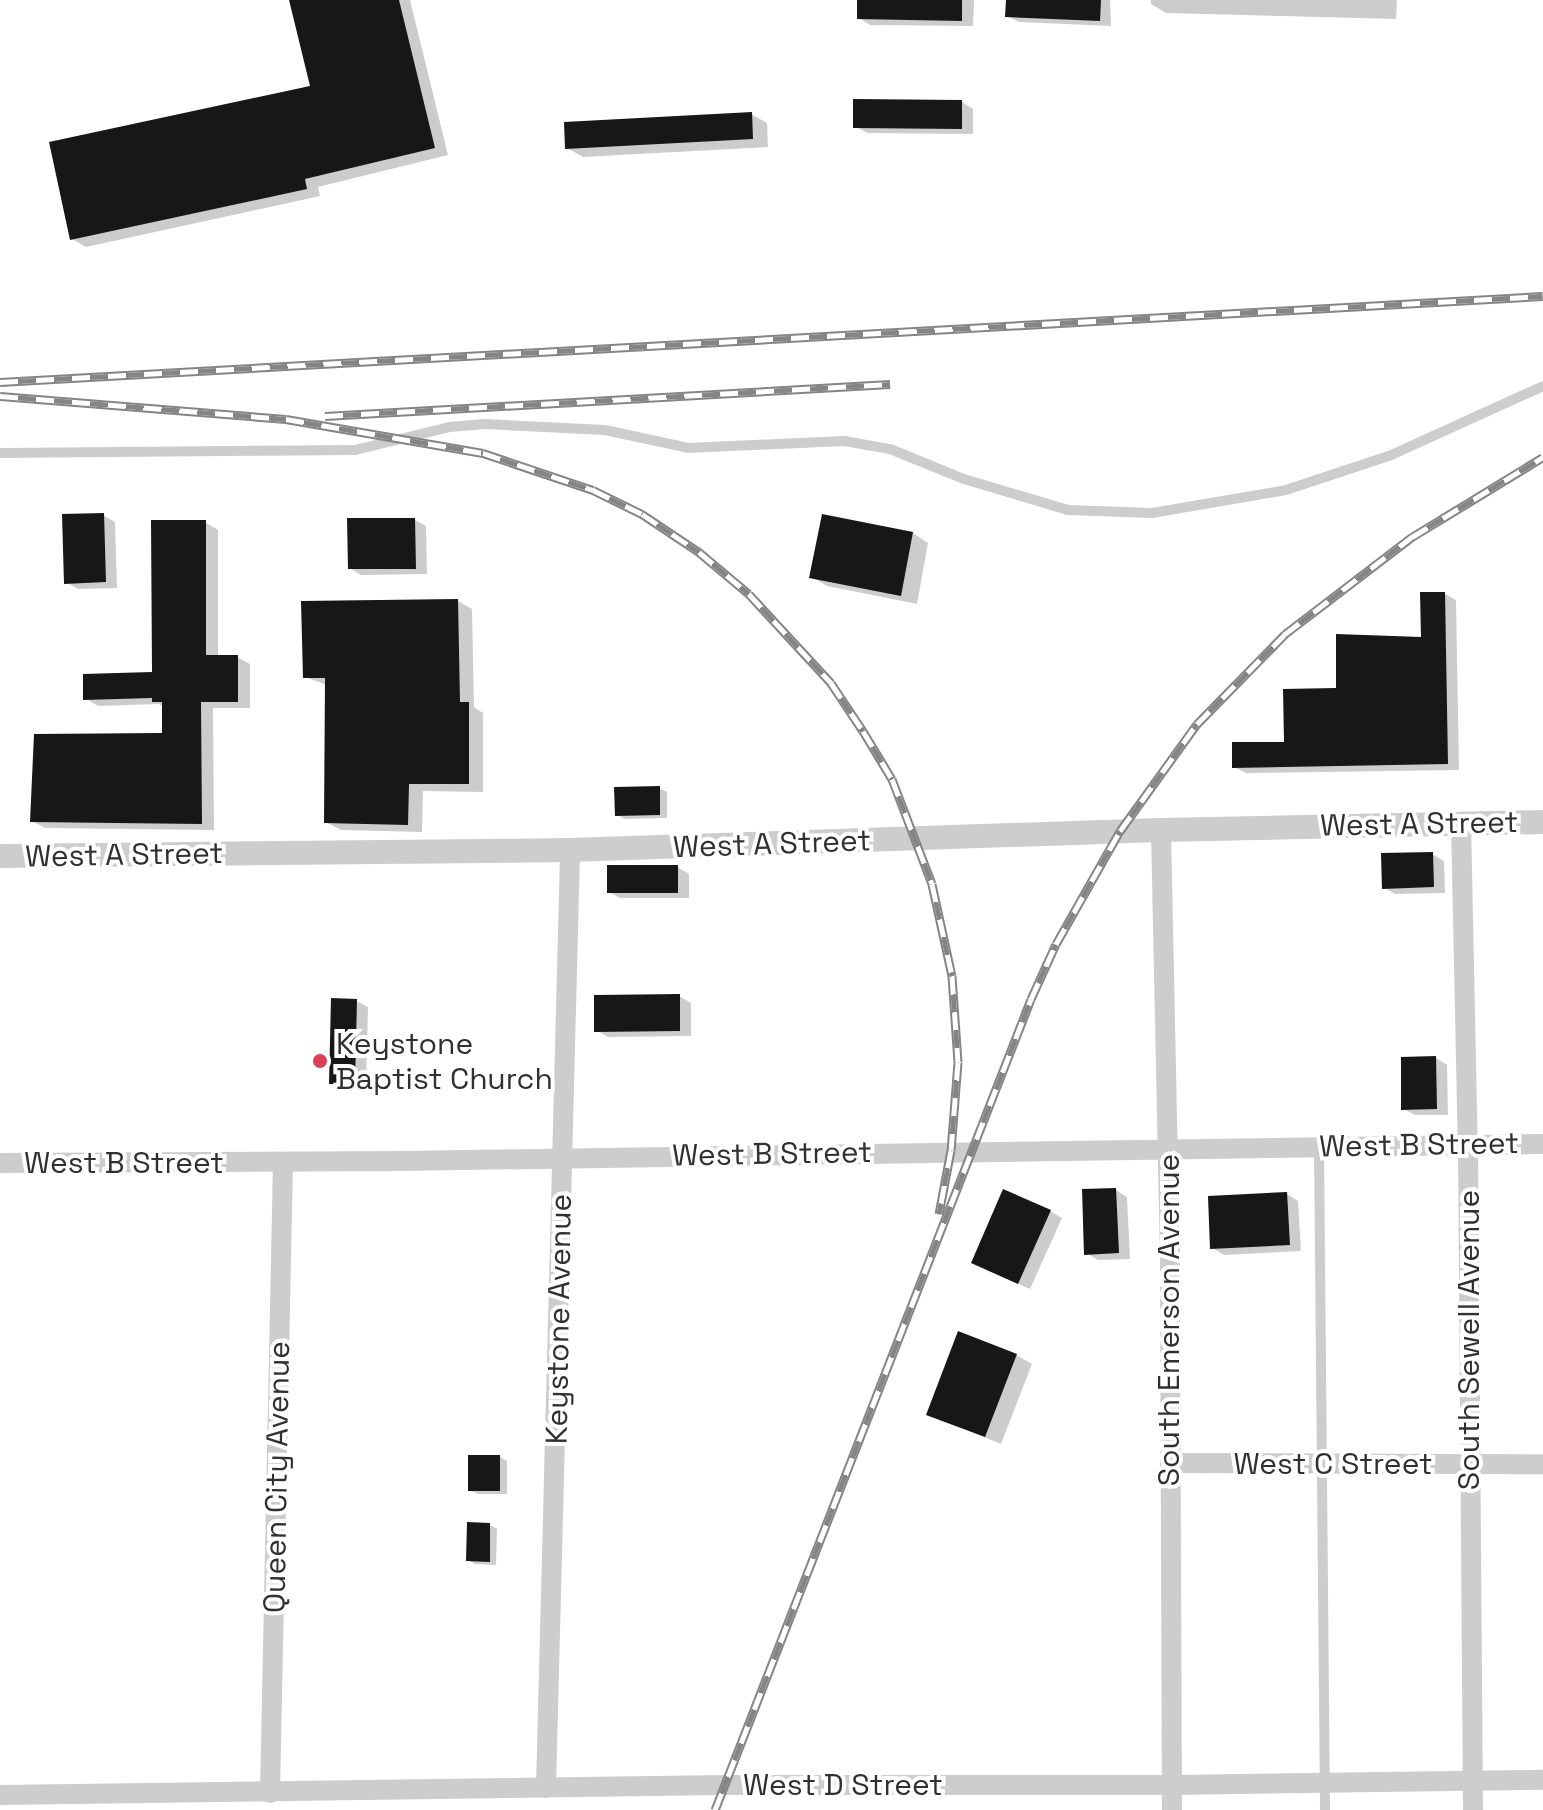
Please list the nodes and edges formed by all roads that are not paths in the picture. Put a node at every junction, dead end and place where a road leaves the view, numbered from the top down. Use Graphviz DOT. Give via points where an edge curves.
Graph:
graph roads {
  1 [pos="1543,386"];
  2 [pos="0,453"];
  3 [pos="1461,822"];
  4 [pos="1543,822"];
  5 [pos="1161,830"];
  6 [pos="570,850"];
  7 [pos="0,856"];
  8 [pos="1468,1144"];
  9 [pos="1543,1144"];
  10 [pos="1319,1146"];
  11 [pos="1169,1148"];
  12 [pos="562,1159"];
  13 [pos="283,1162"];
  14 [pos="0,1163"];
  15 [pos="1170,1463"];
  16 [pos="1321,1464"];
  17 [pos="1471,1464"];
  18 [pos="1543,1464"];
  19 [pos="1543,1780"];
  20 [pos="1473,1781"];
  21 [pos="1324,1783"];
  22 [pos="1171,1785"];
  23 [pos="546,1788"];
  24 [pos="270,1793"];
  25 [pos="0,1795"];
  26 [pos="1172,1810"];
  27 [pos="1325,1810"];
  28 [pos="1473,1810"];
  1 -- 2 [label="lane" via="1345,471 1286,490 1152,513 1068,510 964,479 890,449 844,441 688,448 605,430 485,424 355,450"];
  3 -- 4 [label="street, West A Street"];
  3 -- 5 [label="street, West A Street"];
  3 -- 8 [label="street, South Sewell Avenue"];
  5 -- 6 [label="street, West A Street"];
  5 -- 11 [label="street, South Emerson Avenue"];
  6 -- 7 [label="street, West A Street"];
  6 -- 12 [label="street, Keystone Avenue"];
  8 -- 9 [label="street, West B Street"];
  8 -- 10 [label="street, West B Street"];
  8 -- 17 [label="street, South Sewell Avenue"];
  10 -- 11 [label="street, West B Street"];
  10 -- 16 [label="lane"];
  11 -- 12 [label="street, West B Street"];
  11 -- 15 [label="street, South Emerson Avenue"];
  12 -- 13 [label="street, West B Street"];
  12 -- 23 [label="street, Keystone Avenue"];
  13 -- 14 [label="street, West B Street"];
  13 -- 24 [label="street, Queen City Avenue"];
  15 -- 16 [label="street, West C Street"];
  15 -- 22 [label="street, South Emerson Avenue"];
  16 -- 17 [label="street, West C Street"];
  16 -- 21 [label="lane"];
  17 -- 18 [label="street, West C Street"];
  17 -- 20 [label="street, South Sewell Avenue"];
  19 -- 20 [label="street, West D Street"];
  20 -- 21 [label="street, West D Street"];
  20 -- 28 [label="street, South Sewell Avenue"];
  21 -- 22 [label="street, West D Street"];
  21 -- 27 [label="lane"];
  22 -- 23 [label="street, West D Street"];
  22 -- 26 [label="street, South Emerson Avenue"];
  23 -- 24 [label="street, West D Street"];
  24 -- 25 [label="street, West D Street"];
}
